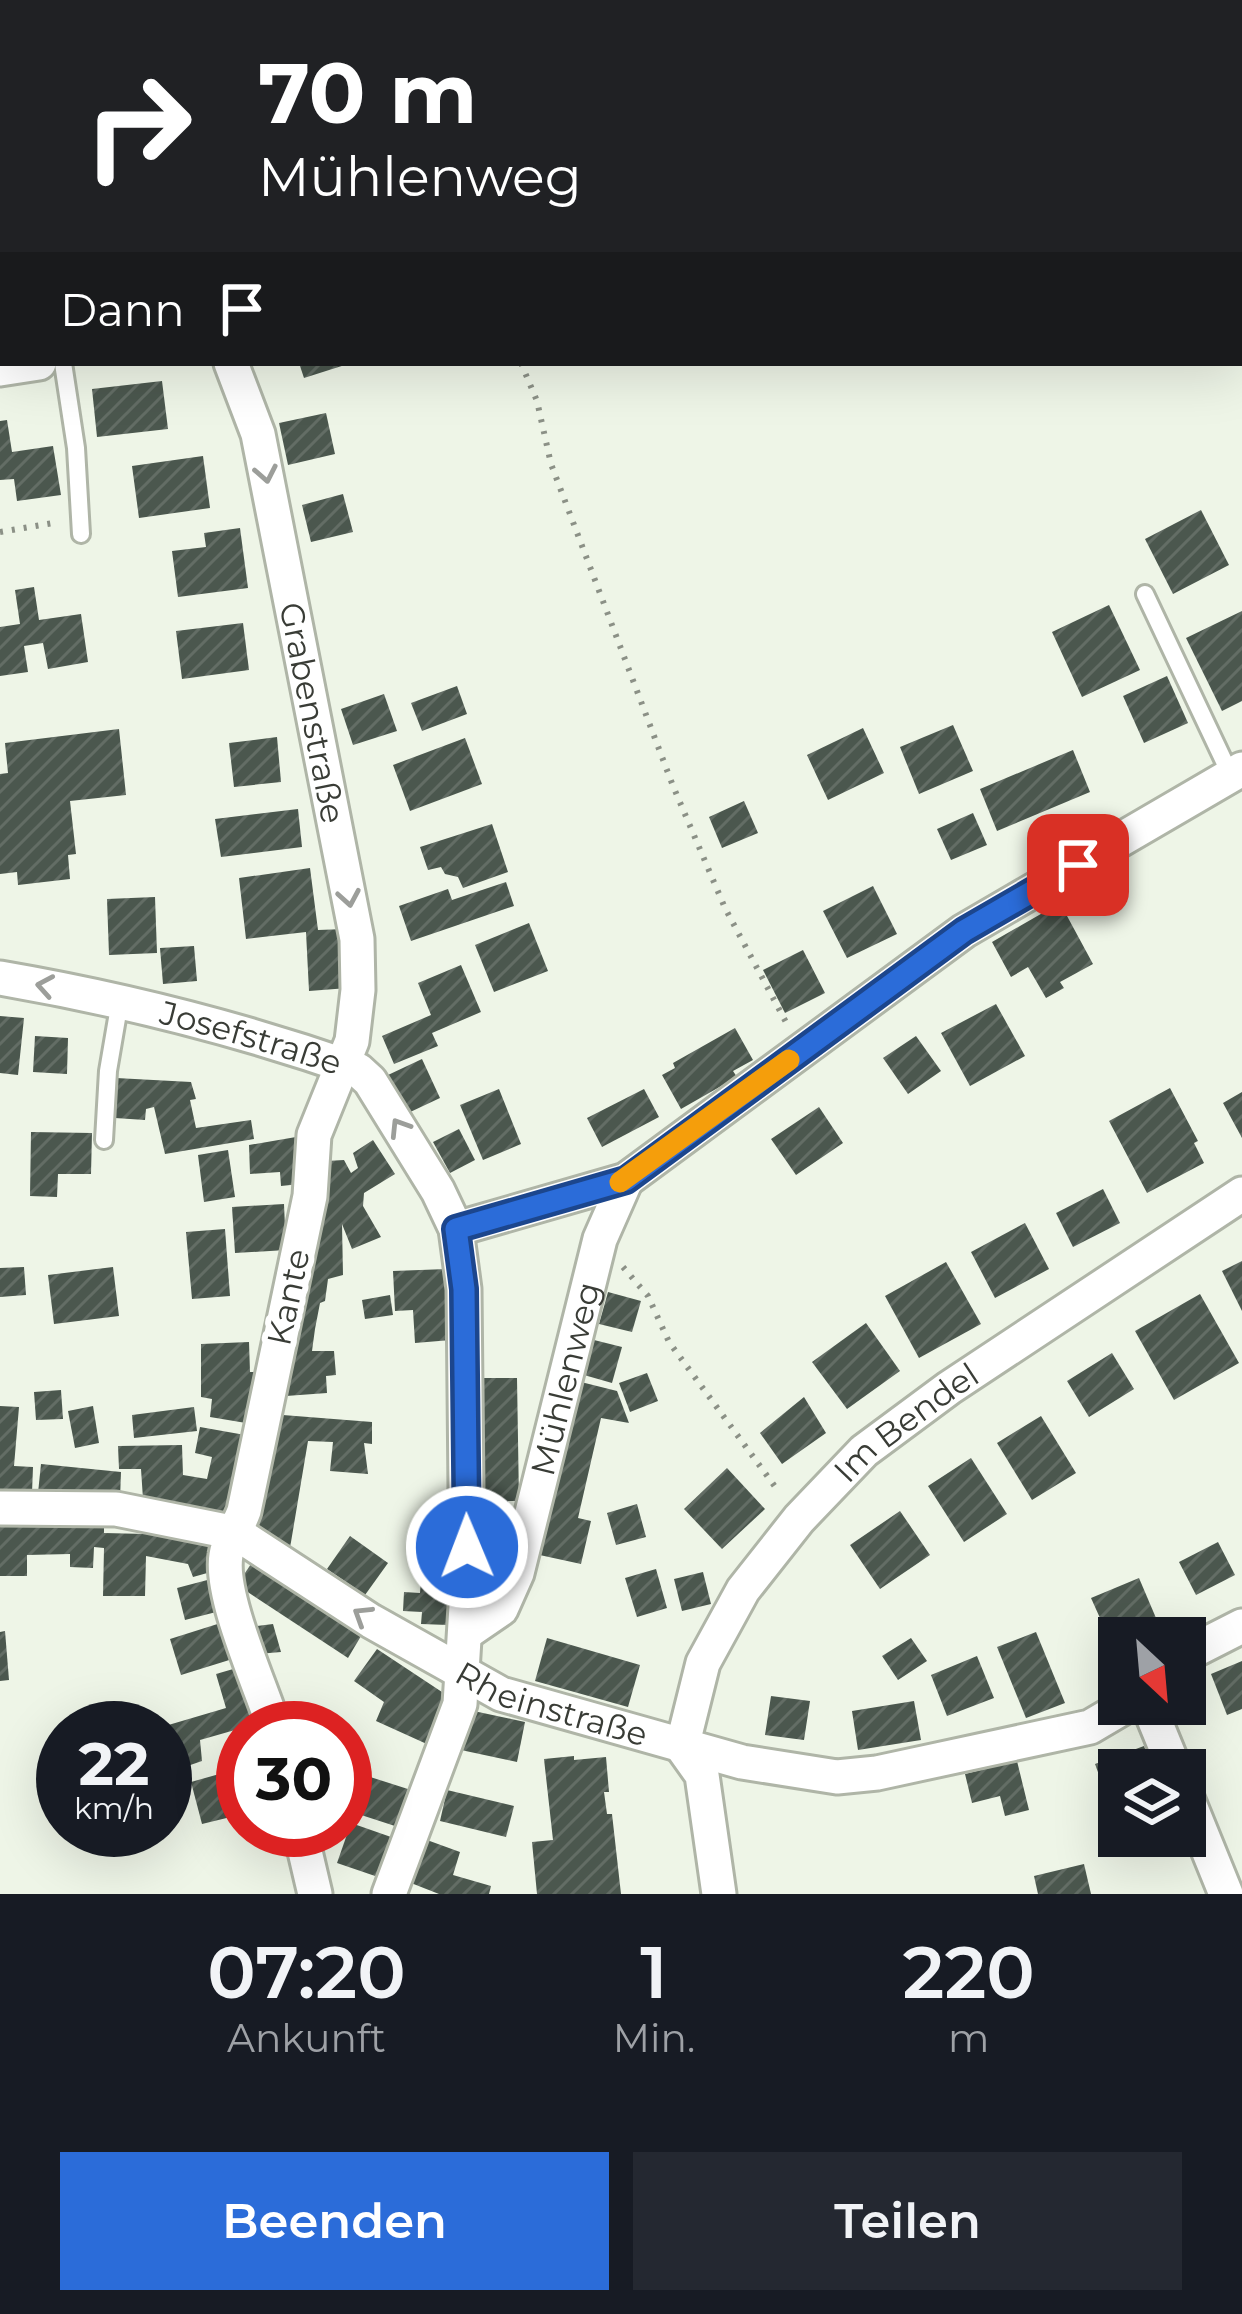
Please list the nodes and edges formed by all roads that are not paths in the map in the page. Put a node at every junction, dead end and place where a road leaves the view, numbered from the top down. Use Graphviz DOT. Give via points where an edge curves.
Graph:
graph roads {
  1 [pos="63,366"];
  2 [pos="232,366"];
  3 [pos="81,526"];
  4 [pos="1145,594"];
  5 [pos="1238,781"];
  6 [pos="0,978"];
  7 [pos="120,1000"];
  8 [pos="343,1065"];
  9 [pos="104,1140"];
  10 [pos="626,1180"];
  11 [pos="1242,1194"];
  12 [pos="456,1229"];
  13 [pos="0,1508"];
  14 [pos="236,1533"];
  15 [pos="1242,1627"];
  16 [pos="466,1633"];
  17 [pos="1206,1645"];
  18 [pos="462,1675"];
  19 [pos="265,1701"];
  20 [pos="1098,1722"];
  21 [pos="682,1747"];
  22 [pos="1206,1845"];
  23 [pos="306,1857"];
  24 [pos="315,1894"];
  25 [pos="389,1894"];
  26 [pos="719,1894"];
  27 [pos="1226,1894"];
  1 -- 3 [label="lane"];
  2 -- 8 [label="street, Grabenstraße, one-way" via="258,434 357,939 352,1041"];
  4 -- 5 [label="lane"];
  5 -- 10 [label="street, Mühlenweg" via="964,931"];
  7 -- 6 [label="street, Josefstraße, one-way"];
  7 -- 8 [label="street, Josefstraße"];
  7 -- 9 [label="lane"];
  12 -- 8 [label="street, Josefstraße, one-way" via="370,1081"];
  8 -- 14 [label="street, Kante" via="314,1135 310,1196"];
  10 -- 12 [label="street, Mühlenweg"];
  10 -- 16 [label="street, Mühlenweg" via="600,1239 517,1573 501,1609"];
  11 -- 21 [label="street, Im Bendel" via="864,1451 743,1590 703,1663"];
  12 -- 16 [label="street, Josefstraße" via="464,1289"];
  13 -- 14 [label="street, Rheinstraße" via="116,1509"];
  18 -- 14 [label="street, Rheinstraße, one-way"];
  14 -- 19 [label="street, Kante" via="226,1578"];
  15 -- 17 [label="street"];
  16 -- 18 [label="street, Josefstraße"];
  18 -- 21 [label="street, Rheinstraße"];
  18 -- 25 [label="street, Josefstraße" via="460,1704"];
  20 -- 21 [label="street, Rheinstraße" via="837,1778"];
  21 -- 26 [label="street" via="703,1775"];
  22 -- 27 [label="street"];
  23 -- 24 [label="street"];
}
